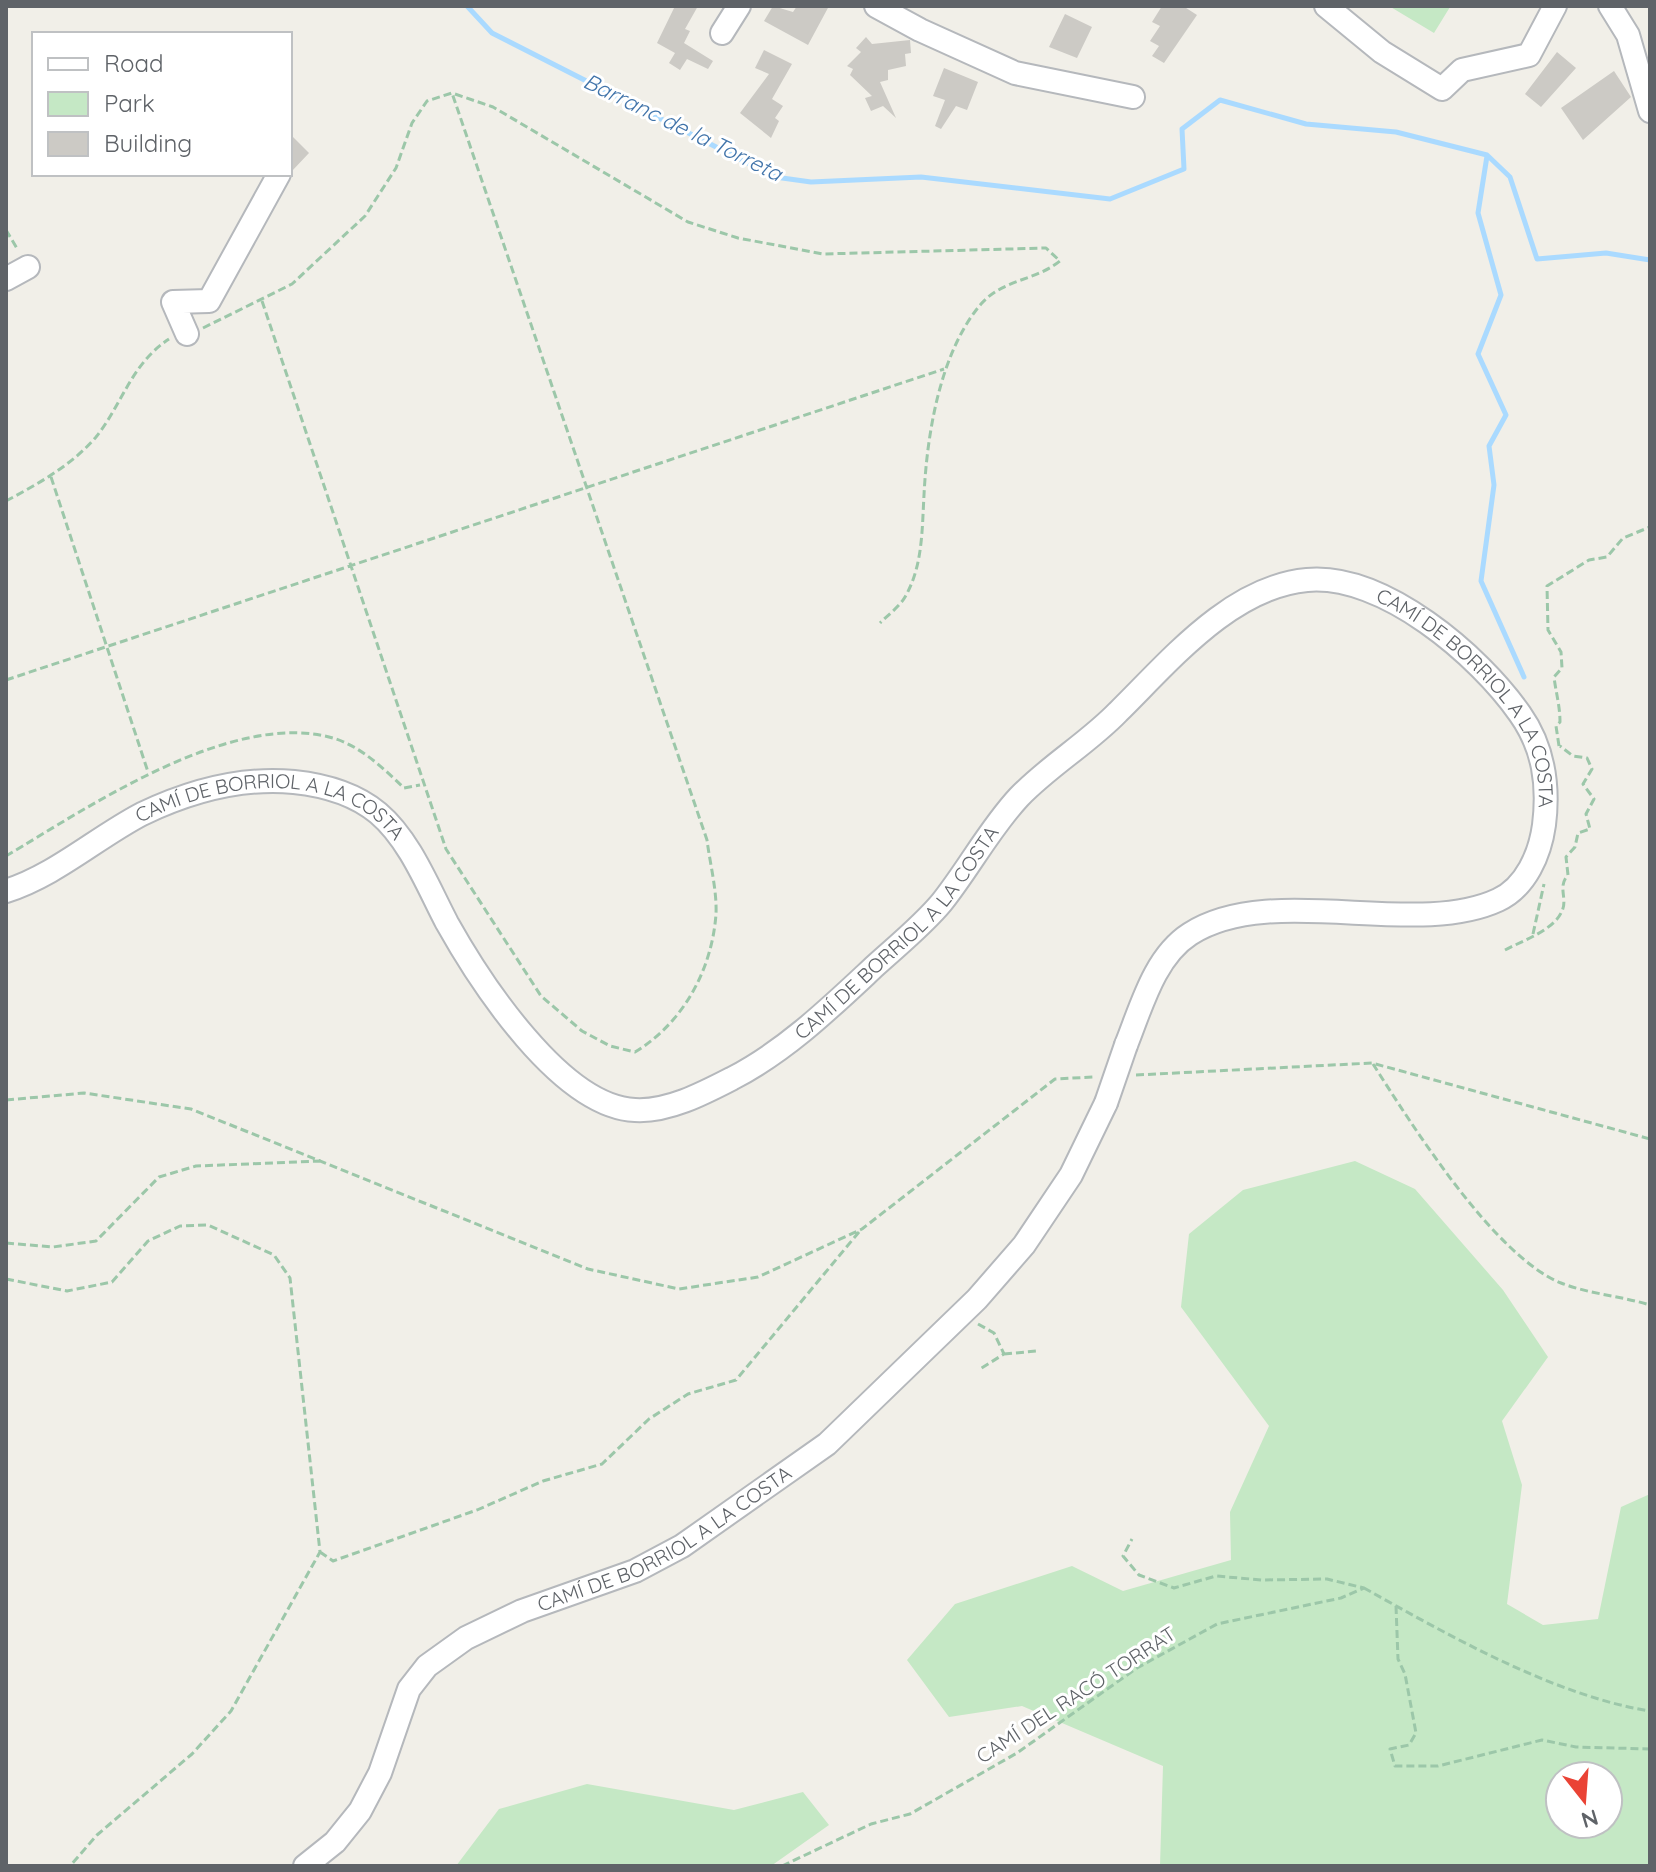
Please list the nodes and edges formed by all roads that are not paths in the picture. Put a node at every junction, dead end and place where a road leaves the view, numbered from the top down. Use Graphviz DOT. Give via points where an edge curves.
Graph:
graph roads {
  1 [pos="739,6"];
  2 [pos="876,6"];
  3 [pos="1326,6"];
  4 [pos="1555,6"];
  5 [pos="1610,6"];
  6 [pos="722,33"];
  7 [pos="1133,97"];
  8 [pos="1650,111"];
  9 [pos="278,176"];
  10 [pos="28,267"];
  11 [pos="6,279"];
  12 [pos="187,334"];
  13 [pos="6,891"];
  14 [pos="305,1866"];
  1 -- 6 [label="street"];
  2 -- 7 [label="street" via="1015,73"];
  3 -- 4 [label="street" via="1382,52 1442,89 1462,70 1529,55"];
  5 -- 8 [label="street" via="1628,35"];
  9 -- 12 [label="street" via="209,301 173,302"];
  10 -- 11 [label="street"];
  13 -- 14 [label="street, CAMÍ DE BORRIOL A LA COSTA, bridge" via="50,871 142,814 190,796 261,781 333,790 362,801 383,817 497,1001 540,1051 580,1089 606,1105 654,1109 737,1076 777,1052 829,1009 936,909 1014,802 1057,760 1114,718 1168,658 1207,626 1260,595 1302,580 1341,581 1382,594 1426,621 1497,686 1549,746 1541,842 1532,866 1501,899 1438,912 1261,912 1223,919 1171,949 1147,992 1106,1103 1071,1175 1024,1245 961,1314 827,1444 682,1546 635,1571 522,1611 466,1638 427,1666 409,1689 380,1773 360,1811 335,1842"];
}
